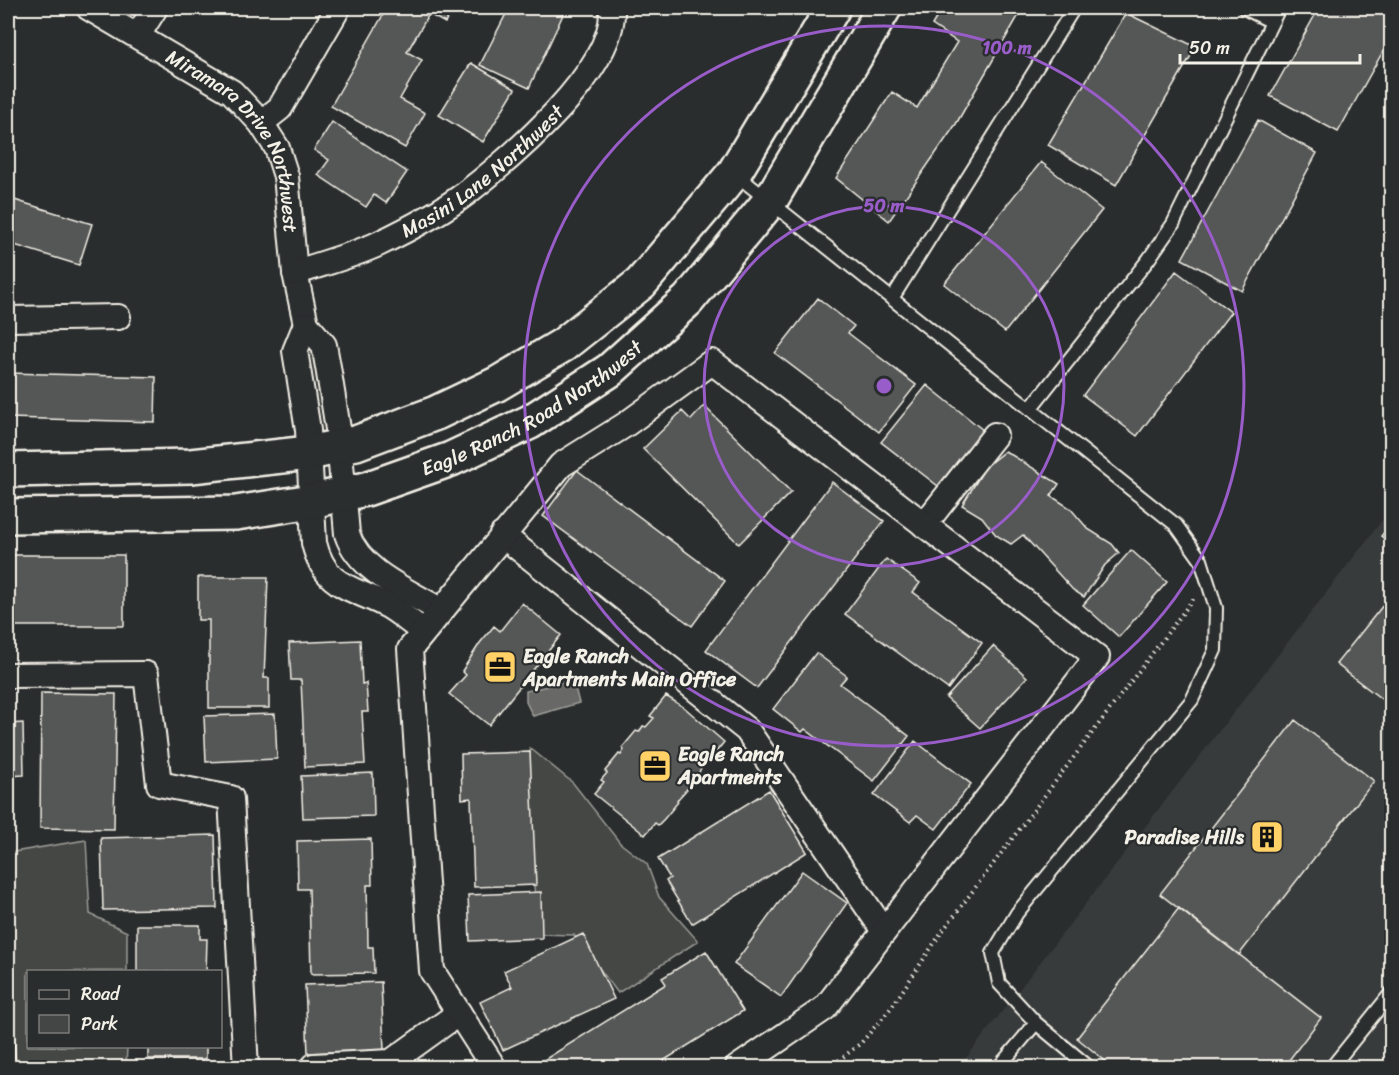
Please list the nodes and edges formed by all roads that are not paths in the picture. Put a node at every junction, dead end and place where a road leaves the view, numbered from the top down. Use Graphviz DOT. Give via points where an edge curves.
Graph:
graph roads {
  1 [pos="89,8"];
  2 [pos="154,8"];
  3 [pos="338,8"];
  4 [pos="612,8"];
  5 [pos="833,8"];
  6 [pos="884,8"];
  7 [pos="1074,8"];
  8 [pos="1244,8"];
  9 [pos="1279,8"];
  10 [pos="1272,22"];
  11 [pos="138,35"];
  12 [pos="261,123"];
  13 [pos="734,173"];
  14 [pos="770,201"];
  15 [pos="296,273"];
  16 [pos="893,297"];
  17 [pos="118,317"];
  18 [pos="8,318"];
  19 [pos="306,324"];
  20 [pos="328,366"];
  21 [pos="299,372"];
  22 [pos="1030,409"];
  23 [pos="995,435"];
  24 [pos="324,450"];
  25 [pos="8,470"];
  26 [pos="343,494"];
  27 [pos="312,501"];
  28 [pos="8,516"];
  29 [pos="924,525"];
  30 [pos="502,535"];
  31 [pos="440,610"];
  32 [pos="423,631"];
  33 [pos="8,675"];
  34 [pos="884,931"];
  35 [pos="1392,992"];
  36 [pos="459,1013"];
  37 [pos="1036,1023"];
  38 [pos="314,1066"];
  39 [pos="246,1068"];
  40 [pos="494,1068"];
  41 [pos="737,1068"];
  42 [pos="998,1068"];
  43 [pos="1090,1068"];
  44 [pos="1331,1068"];
  1 -- 11 [label="street, Miramara Drive Northwest"];
  2 -- 11 [label="street"];
  3 -- 12 [label="street" via="280,108"];
  4 -- 15 [label="street, Masini Lane Northwest" via="607,39 589,72 530,139 464,195 376,245"];
  5 -- 13 [label="main road, Eagle Ranch Road Northwest"];
  6 -- 14 [label="main road, Eagle Ranch Road Northwest"];
  7 -- 16 [label="lane"];
  8 -- 10 [label="lane"];
  9 -- 10 [label="lane"];
  10 -- 22 [label="lane" via="1173,224 1149,260"];
  11 -- 12 [label="street, Miramara Drive Northwest" via="231,92"];
  12 -- 15 [label="street, Miramara Drive Northwest" via="277,148 286,176"];
  13 -- 14 [label="lane"];
  13 -- 24 [label="main road, Eagle Ranch Road Northwest" via="641,283 563,345 497,384 435,413 356,443"];
  14 -- 16 [label="lane"];
  14 -- 26 [label="main road, Eagle Ranch Road Northwest" via="688,300 610,370 520,427 451,459"];
  15 -- 19 [label="street, Miramara Drive Northwest"];
  16 -- 22 [label="lane"];
  17 -- 18 [label="street"];
  19 -- 20 [label="street, Miramara Drive Northwest" via="324,345"];
  19 -- 21 [label="street, Miramara Drive Northwest" via="295,351"];
  20 -- 21 [label="street"];
  20 -- 24 [label="street, Miramara Drive Northwest"];
  21 -- 24 [label="street, Miramara Drive Northwest"];
  22 -- 37 [label="lane" via="1176,525 1201,560 1216,608 1215,650 1192,700 1017,913 993,953 999,983"];
  23 -- 29 [label="street"];
  24 -- 25 [label="main road, Eagle Ranch Road Northwest" via="190,466"];
  24 -- 26 [label="street, Miramara Drive Northwest"];
  24 -- 27 [label="street, Miramara Drive Northwest"];
  26 -- 27 [label="main road, Eagle Ranch Road Northwest"];
  26 -- 31 [label="street, Miramara Drive Northwest" via="347,534 359,556"];
  27 -- 28 [label="main road, Eagle Ranch Road Northwest" via="236,513"];
  27 -- 32 [label="street, Miramara Drive Northwest" via="314,543 326,570 355,593 389,607"];
  29 -- 30 [label="street" via="712,362 625,425 561,465"];
  29 -- 34 [label="street" via="1097,657"];
  30 -- 31 [label="street"];
  30 -- 34 [label="street" via="747,730"];
  31 -- 32 [label="street"];
  32 -- 36 [label="street" via="410,649 432,971"];
  33 -- 39 [label="street" via="146,675 159,784 231,798"];
  34 -- 41 [label="street" via="825,1008"];
  35 -- 44 [label="lane"];
  36 -- 38 [label="street" via="391,1062"];
  36 -- 40 [label="street"];
  37 -- 42 [label="lane"];
  37 -- 43 [label="lane"];
}
